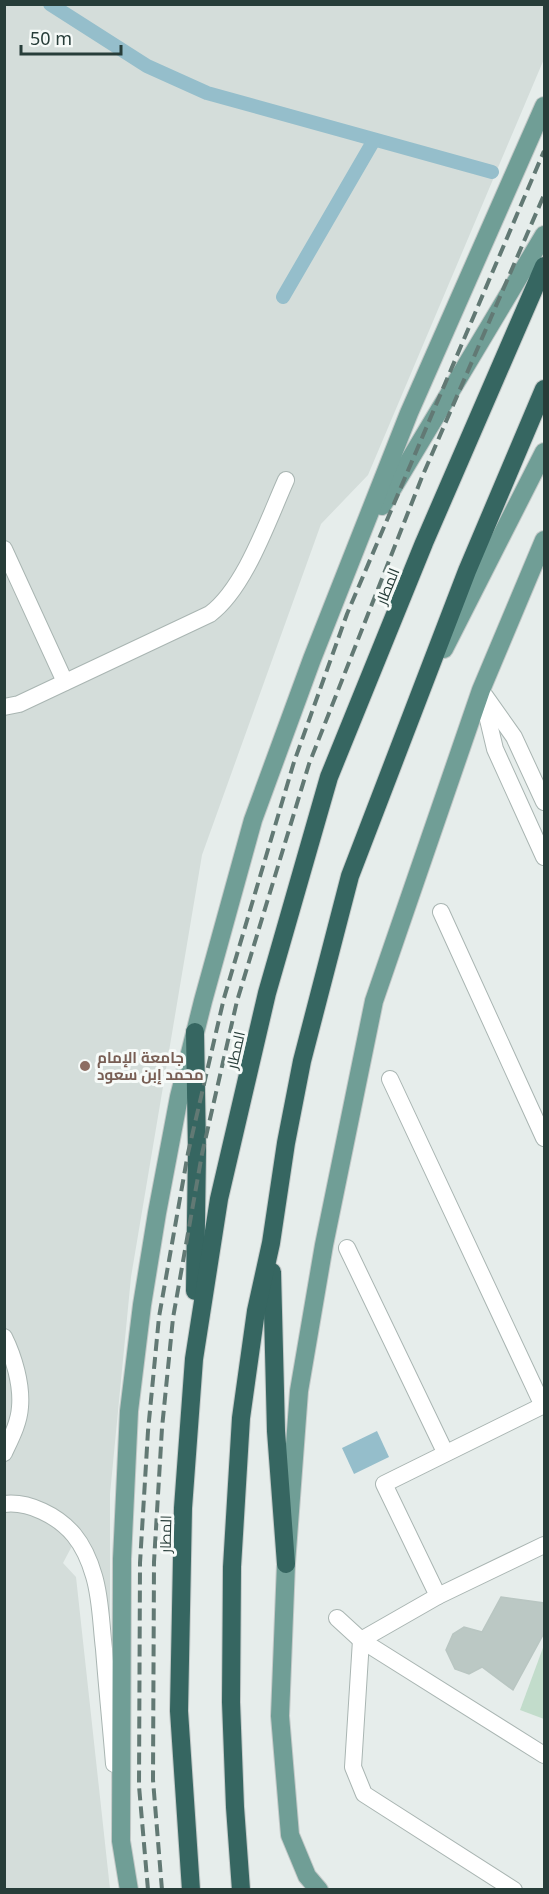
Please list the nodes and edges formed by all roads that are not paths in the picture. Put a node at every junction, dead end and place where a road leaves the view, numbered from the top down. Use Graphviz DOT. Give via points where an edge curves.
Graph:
graph roads {
  1 [pos="544,106"];
  2 [pos="544,235"];
  3 [pos="544,266"];
  4 [pos="544,389"];
  5 [pos="544,452"];
  6 [pos="286,480"];
  7 [pos="544,540"];
  8 [pos="357,546"];
  9 [pos="4,549"];
  10 [pos="65,682"];
  11 [pos="481,690"];
  12 [pos="4,707"];
  13 [pos="411,715"];
  14 [pos="544,802"];
  15 [pos="544,857"];
  16 [pos="441,912"];
  17 [pos="195,1032"];
  18 [pos="390,1079"];
  19 [pos="544,1138"];
  20 [pos="271,1243"];
  21 [pos="347,1248"];
  22 [pos="4,1337"];
  23 [pos="194,1359"];
  24 [pos="544,1405"];
  25 [pos="445,1452"];
  26 [pos="4,1453"];
  27 [pos="4,1504"];
  28 [pos="544,1545"];
  29 [pos="286,1564"];
  30 [pos="438,1596"];
  31 [pos="337,1618"];
  32 [pos="361,1640"];
  33 [pos="544,1755"];
  34 [pos="121,1841"];
  35 [pos="129,1890"];
  36 [pos="191,1890"];
  37 [pos="241,1890"];
  38 [pos="319,1890"];
  39 [pos="514,1890"];
  1 -- 8 [label="main road" via="409,413"];
  2 -- 8 [label="main road"];
  3 -- 23 [label="highway, المطار" via="424,543 329,777 267,993 224,1176"];
  4 -- 13 [label="highway"];
  5 -- 13 [label="main road"];
  6 -- 10 [label="street" via="239,582 220,607"];
  7 -- 11 [label="main road"];
  8 -- 17 [label="main road" via="253,820"];
  9 -- 10 [label="street"];
  10 -- 12 [label="street"];
  11 -- 14 [label="street" via="514,737"];
  11 -- 15 [label="street" via="495,749"];
  11 -- 29 [label="main road" via="374,1001 324,1245 299,1391"];
  13 -- 20 [label="highway" via="350,876 302,1061"];
  16 -- 19 [label="street"];
  17 -- 23 [label="highway" via="198,1151"];
  17 -- 34 [label="main road" via="157,1213 129,1411 122,1559"];
  18 -- 24 [label="street"];
  20 -- 29 [label="highway" via="276,1431"];
  20 -- 37 [label="highway" via="256,1311 241,1418 232,1567 231,1702"];
  21 -- 25 [label="street"];
  22 -- 26 [label="street" via="18,1381 20,1407"];
  23 -- 36 [label="highway, المطار" via="183,1508 178,1711"];
  24 -- 25 [label="street"];
  25 -- 30 [label="street" via="384,1484"];
  27 -- 34 [label="street" via="35,1508 58,1520 74,1535 94,1577"];
  28 -- 30 [label="street"];
  29 -- 38 [label="main road" via="280,1716 290,1835 307,1876"];
  30 -- 32 [label="street"];
  31 -- 32 [label="street"];
  32 -- 33 [label="street"];
  32 -- 39 [label="street" via="353,1767 364,1794"];
  34 -- 35 [label="main road"];
}
